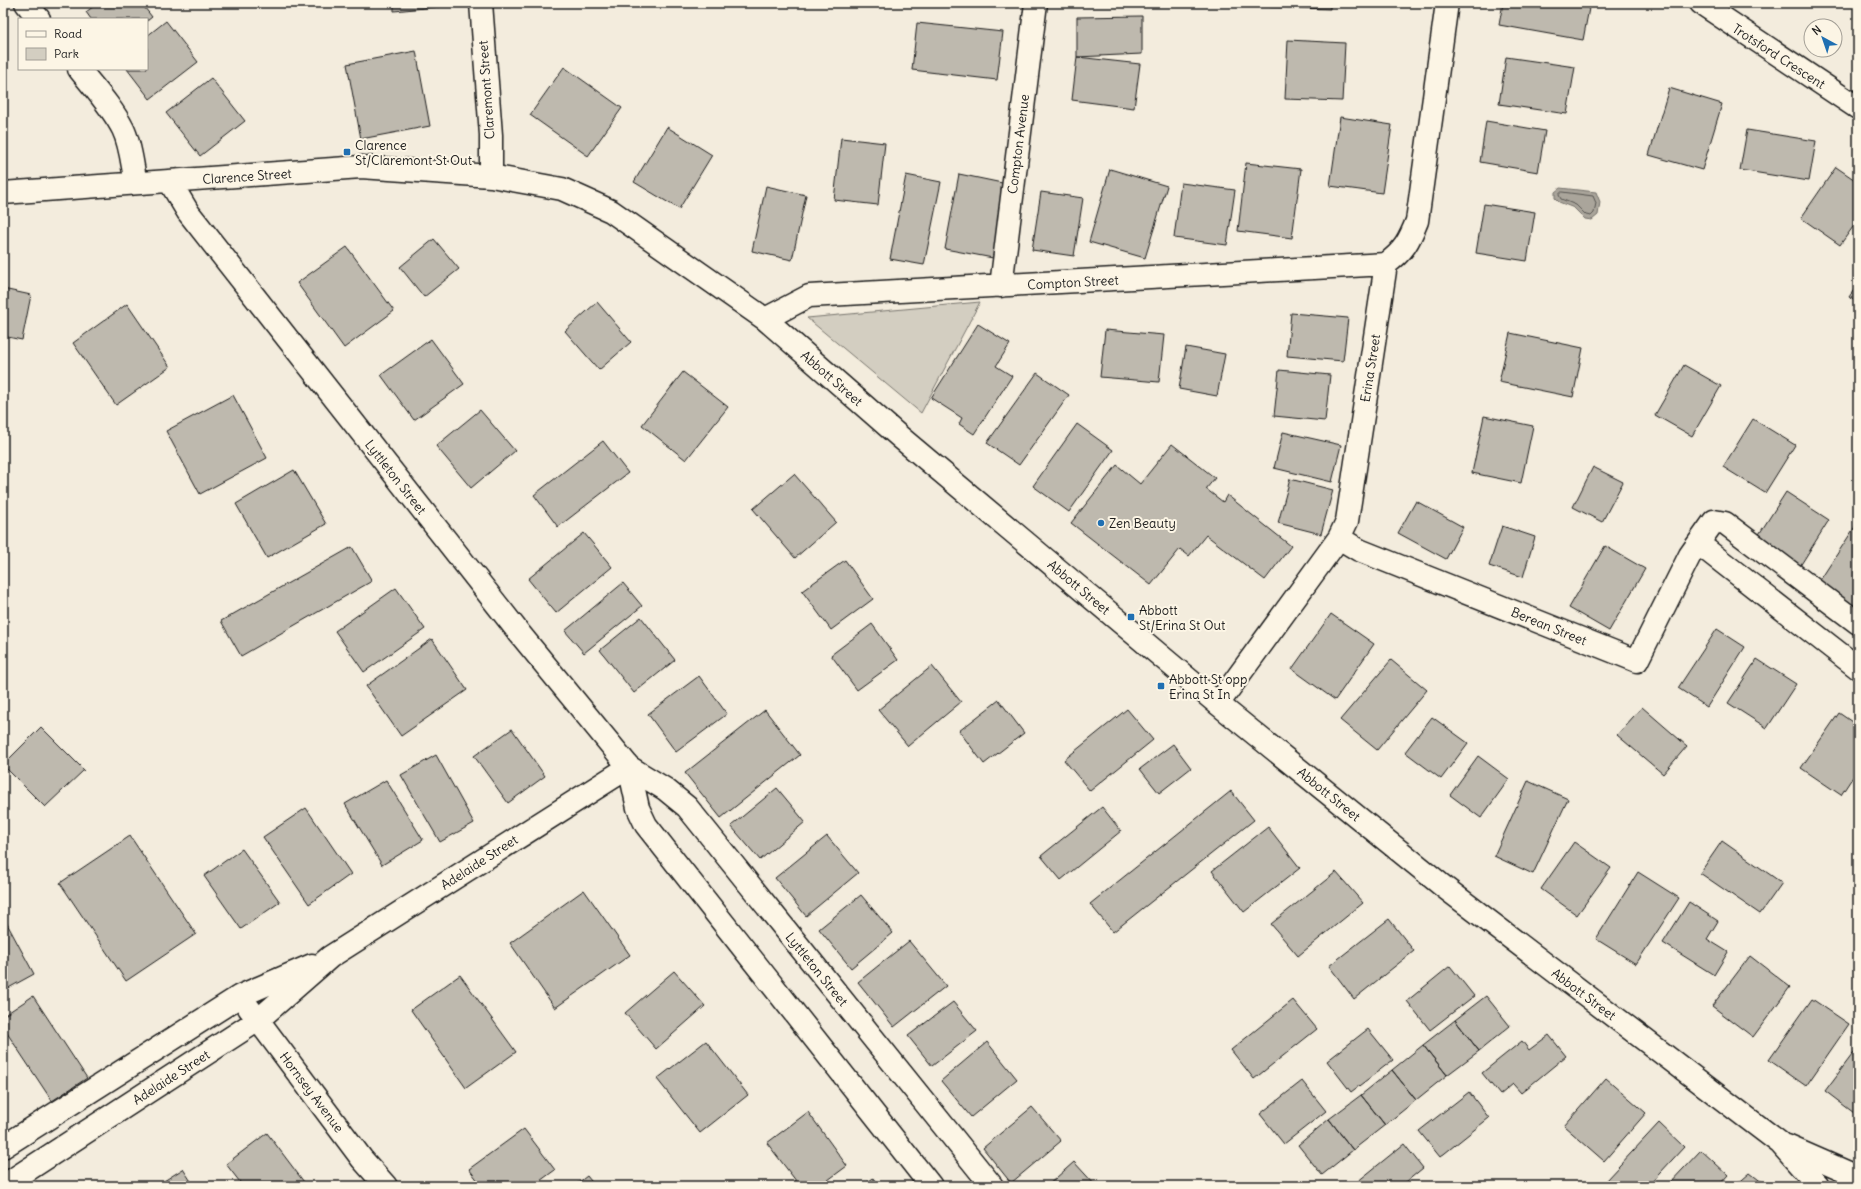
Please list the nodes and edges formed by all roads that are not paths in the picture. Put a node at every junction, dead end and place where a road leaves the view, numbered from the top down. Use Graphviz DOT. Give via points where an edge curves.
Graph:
graph roads {
  1 [pos="26,3"];
  2 [pos="480,3"];
  3 [pos="1036,3"];
  4 [pos="1446,3"];
  5 [pos="1701,3"];
  6 [pos="37,18"];
  7 [pos="79,70"];
  8 [pos="1858,108"];
  9 [pos="492,176"];
  10 [pos="170,182"];
  11 [pos="136,183"];
  12 [pos="3,193"];
  13 [pos="1386,264"];
  14 [pos="1001,286"];
  15 [pos="765,319"];
  16 [pos="1339,538"];
  17 [pos="1699,544"];
  18 [pos="1858,623"];
  19 [pos="1858,668"];
  20 [pos="1218,704"];
  21 [pos="629,767"];
  22 [pos="330,957"];
  23 [pos="240,996"];
  24 [pos="258,1020"];
  25 [pos="164,1044"];
  26 [pos="181,1070"];
  27 [pos="90,1092"];
  28 [pos="107,1118"];
  29 [pos="1780,1143"];
  30 [pos="3,1147"];
  31 [pos="3,1151"];
  32 [pos="1849,1178"];
  33 [pos="11,1180"];
  34 [pos="386,1186"];
  35 [pos="931,1186"];
  36 [pos="992,1186"];
  37 [pos="1818,1186"];
  1 -- 6 [label="street"];
  2 -- 9 [label="street, Claremont Street"];
  3 -- 14 [label="street, Compton Avenue"];
  4 -- 13 [label="street" via="1417,221 1409,241 1399,254"];
  5 -- 8 [label="street, Trotsford Crescent"];
  7 -- 11 [label="street" via="111,110 123,130"];
  9 -- 10 [label="street, Clarence Street" via="361,167"];
  9 -- 15 [label="street, Abbott Street" via="562,189 612,211"];
  10 -- 11 [label="street, Clarence Street"];
  10 -- 21 [label="street, Lyttleton Street" via="193,218 520,634"];
  11 -- 12 [label="street, Clarence Street"];
  13 -- 14 [label="street, Compton Street"];
  13 -- 16 [label="street, Erina Street" via="1347,520"];
  14 -- 15 [label="street, Compton Street" via="809,296"];
  15 -- 20 [label="street, Abbott Street" via="900,437"];
  16 -- 17 [label="street, Berean Street" via="1359,550 1637,661 1690,555"];
  16 -- 20 [label="street, Erina Street"];
  17 -- 18 [label="street, Berean Street" via="1714,521 1725,523"];
  17 -- 19 [label="street"];
  20 -- 29 [label="street, Abbott Street" via="1444,887"];
  21 -- 22 [label="street, Adelaide Street"];
  21 -- 35 [label="street, Lyttleton Street" via="638,808 646,825"];
  21 -- 36 [label="street, Lyttleton Street" via="665,789 687,807"];
  22 -- 23 [label="street, Adelaide Street"];
  22 -- 24 [label="street, Adelaide Street"];
  23 -- 24 [label="street, Hornsey Avenue"];
  23 -- 25 [label="street, Adelaide Street"];
  24 -- 26 [label="street, Adelaide Street"];
  24 -- 34 [label="street, Hornsey Avenue" via="362,1159"];
  25 -- 26 [label="street"];
  25 -- 27 [label="street, Adelaide Street"];
  26 -- 28 [label="street, Adelaide Street"];
  27 -- 28 [label="street"];
  27 -- 30 [label="street, Adelaide Street"];
  28 -- 33 [label="street, Adelaide Street"];
  29 -- 32 [label="street, Abbott Street"];
  29 -- 37 [label="street, Abbott Street"];
  31 -- 33 [label="street"];
}
